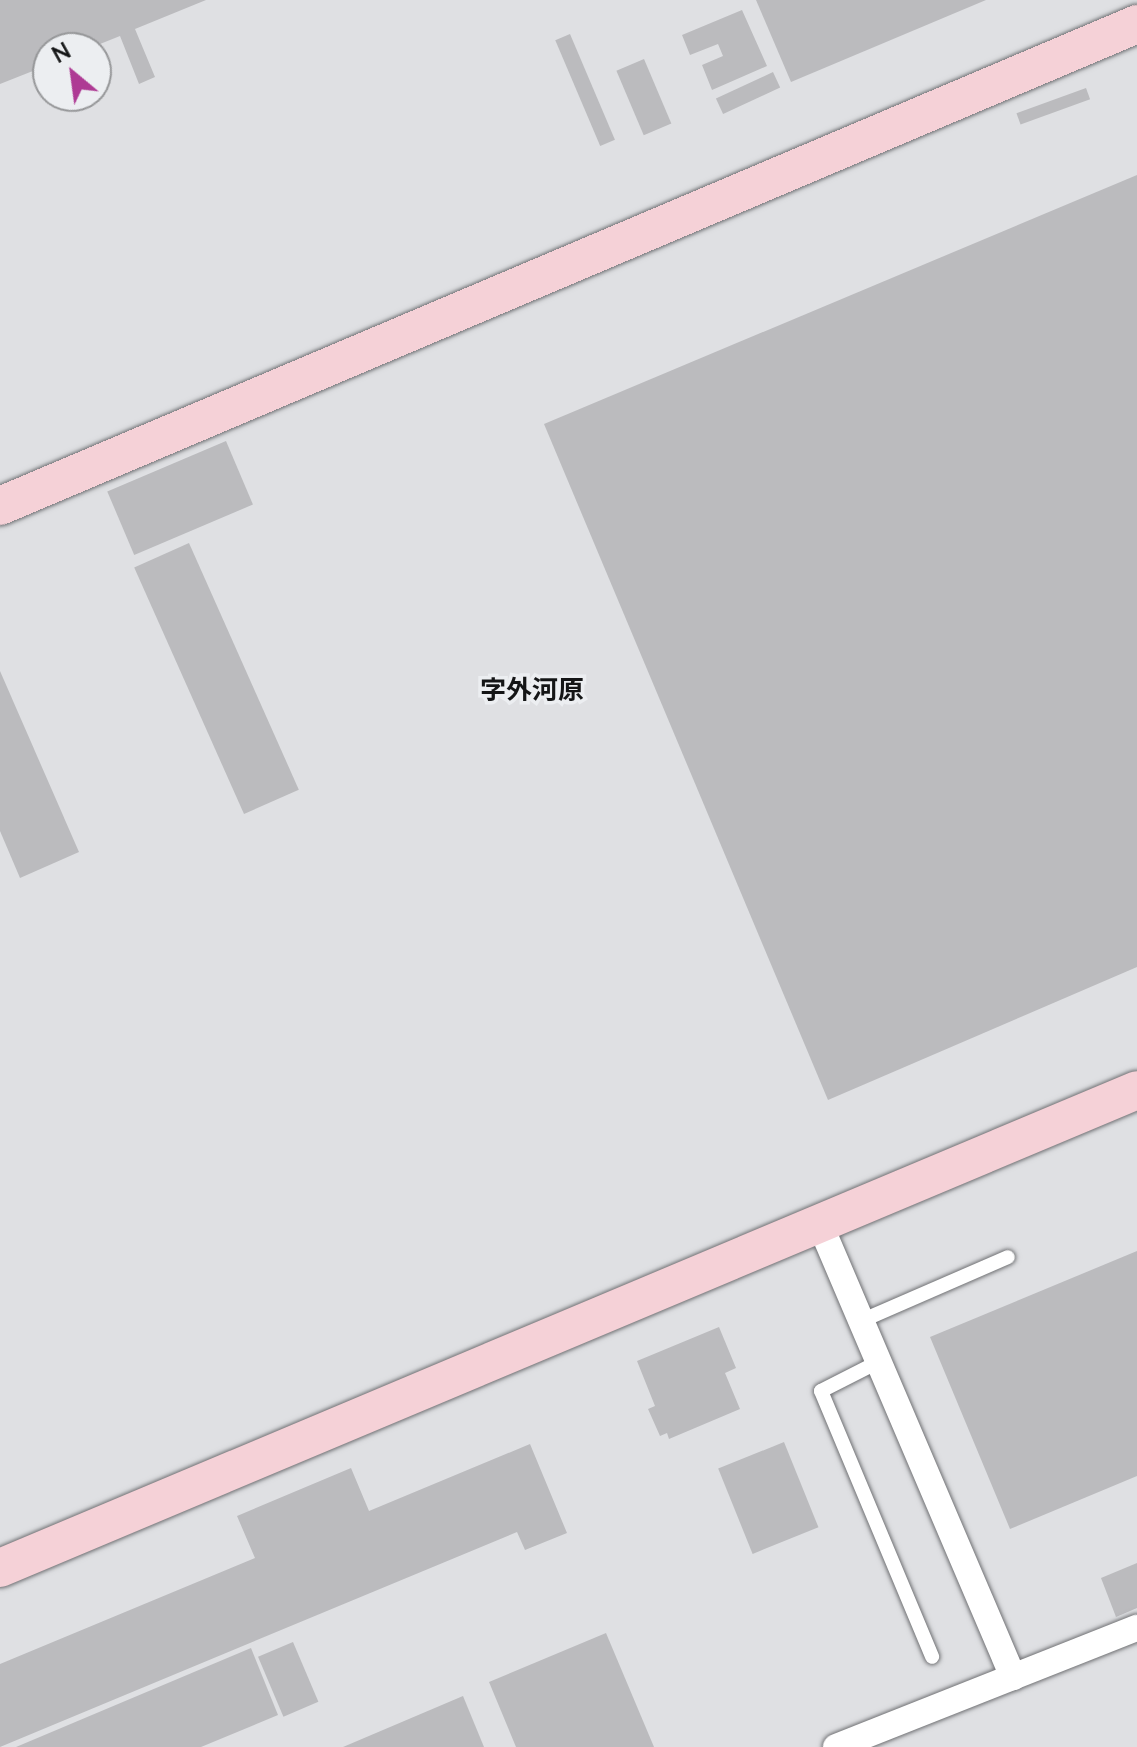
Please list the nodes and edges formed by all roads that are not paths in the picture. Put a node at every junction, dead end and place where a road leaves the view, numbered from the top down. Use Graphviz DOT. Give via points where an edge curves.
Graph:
graph roads {
  1 [pos="1137,24"];
  2 [pos="0,506"];
  3 [pos="1137,1090"];
  4 [pos="819,1222"];
  5 [pos="1008,1257"];
  6 [pos="861,1321"];
  7 [pos="878,1362"];
  8 [pos="0,1568"];
  9 [pos="1137,1628"];
  10 [pos="932,1657"];
  11 [pos="1013,1677"];
  12 [pos="836,1747"];
  1 -- 2 [label="street"];
  3 -- 4 [label="street"];
  4 -- 6 [label="street"];
  4 -- 8 [label="street"];
  5 -- 6 [label="lane"];
  6 -- 7 [label="street"];
  7 -- 10 [label="lane" via="821,1391"];
  7 -- 11 [label="street"];
  9 -- 11 [label="street"];
  11 -- 12 [label="street"];
}
